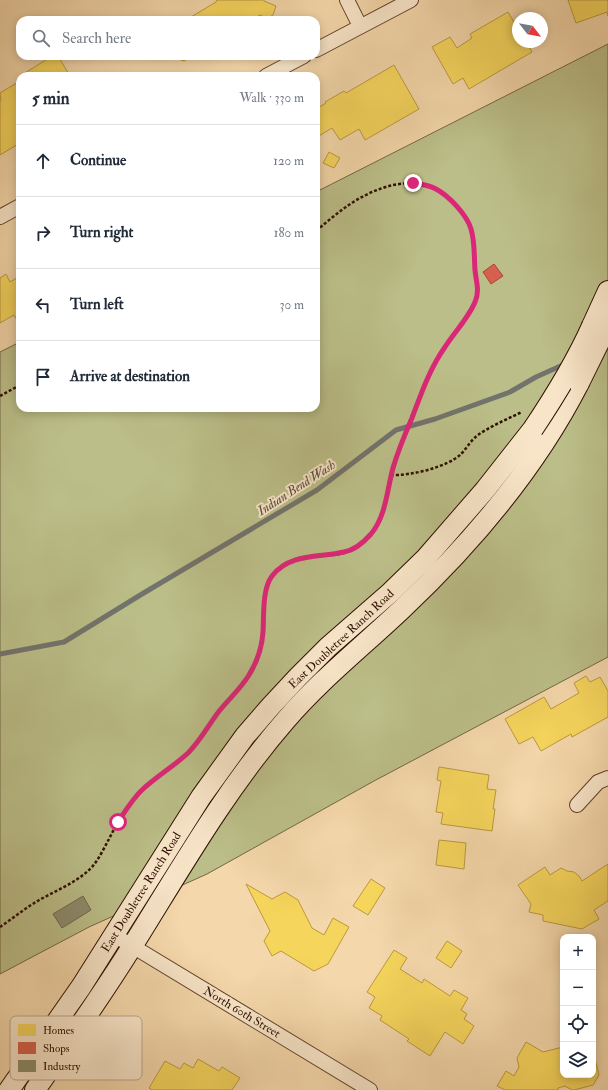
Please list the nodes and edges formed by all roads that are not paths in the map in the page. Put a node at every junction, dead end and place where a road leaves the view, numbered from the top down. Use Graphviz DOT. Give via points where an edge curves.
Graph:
graph roads {
  1 [pos="347,0"];
  2 [pos="411,0"];
  3 [pos="360,26"];
  4 [pos="320,48"];
  5 [pos="296,60"];
  6 [pos="274,72"];
  7 [pos="16,208"];
  8 [pos="0,217"];
  9 [pos="608,291"];
  10 [pos="600,325"];
  11 [pos="608,778"];
  12 [pos="577,805"];
  13 [pos="114,935"];
  14 [pos="133,946"];
  15 [pos="61,1016"];
  16 [pos="87,1016"];
  17 [pos="16,1080"];
  18 [pos="42,1080"];
  19 [pos="9,1090"];
  20 [pos="35,1090"];
  21 [pos="370,1090"];
  1 -- 3 [label="street"];
  2 -- 3 [label="street"];
  3 -- 4 [label="street"];
  5 -- 6 [label="street"];
  7 -- 8 [label="street"];
  9 -- 10 [label="main road, East Doubletree Ranch Road"];
  10 -- 13 [label="main road, East Doubletree Ranch Road, bridge" via="533,429 486,490 425,559 328,647 246,736 201,797"];
  10 -- 14 [label="main road, East Doubletree Ranch Road, bridge" via="579,383 560,420 526,470 495,510 443,568 312,692 286,720 218,809"];
  11 -- 12 [label="street" via="598,782"];
  13 -- 14 [label="street, North 60th Street"];
  13 -- 15 [label="main road, East Doubletree Ranch Road"];
  14 -- 16 [label="main road, East Doubletree Ranch Road"];
  14 -- 21 [label="street, North 60th Street"];
  17 -- 19 [label="main road, East Doubletree Ranch Road"];
  18 -- 20 [label="main road, East Doubletree Ranch Road"];
}
